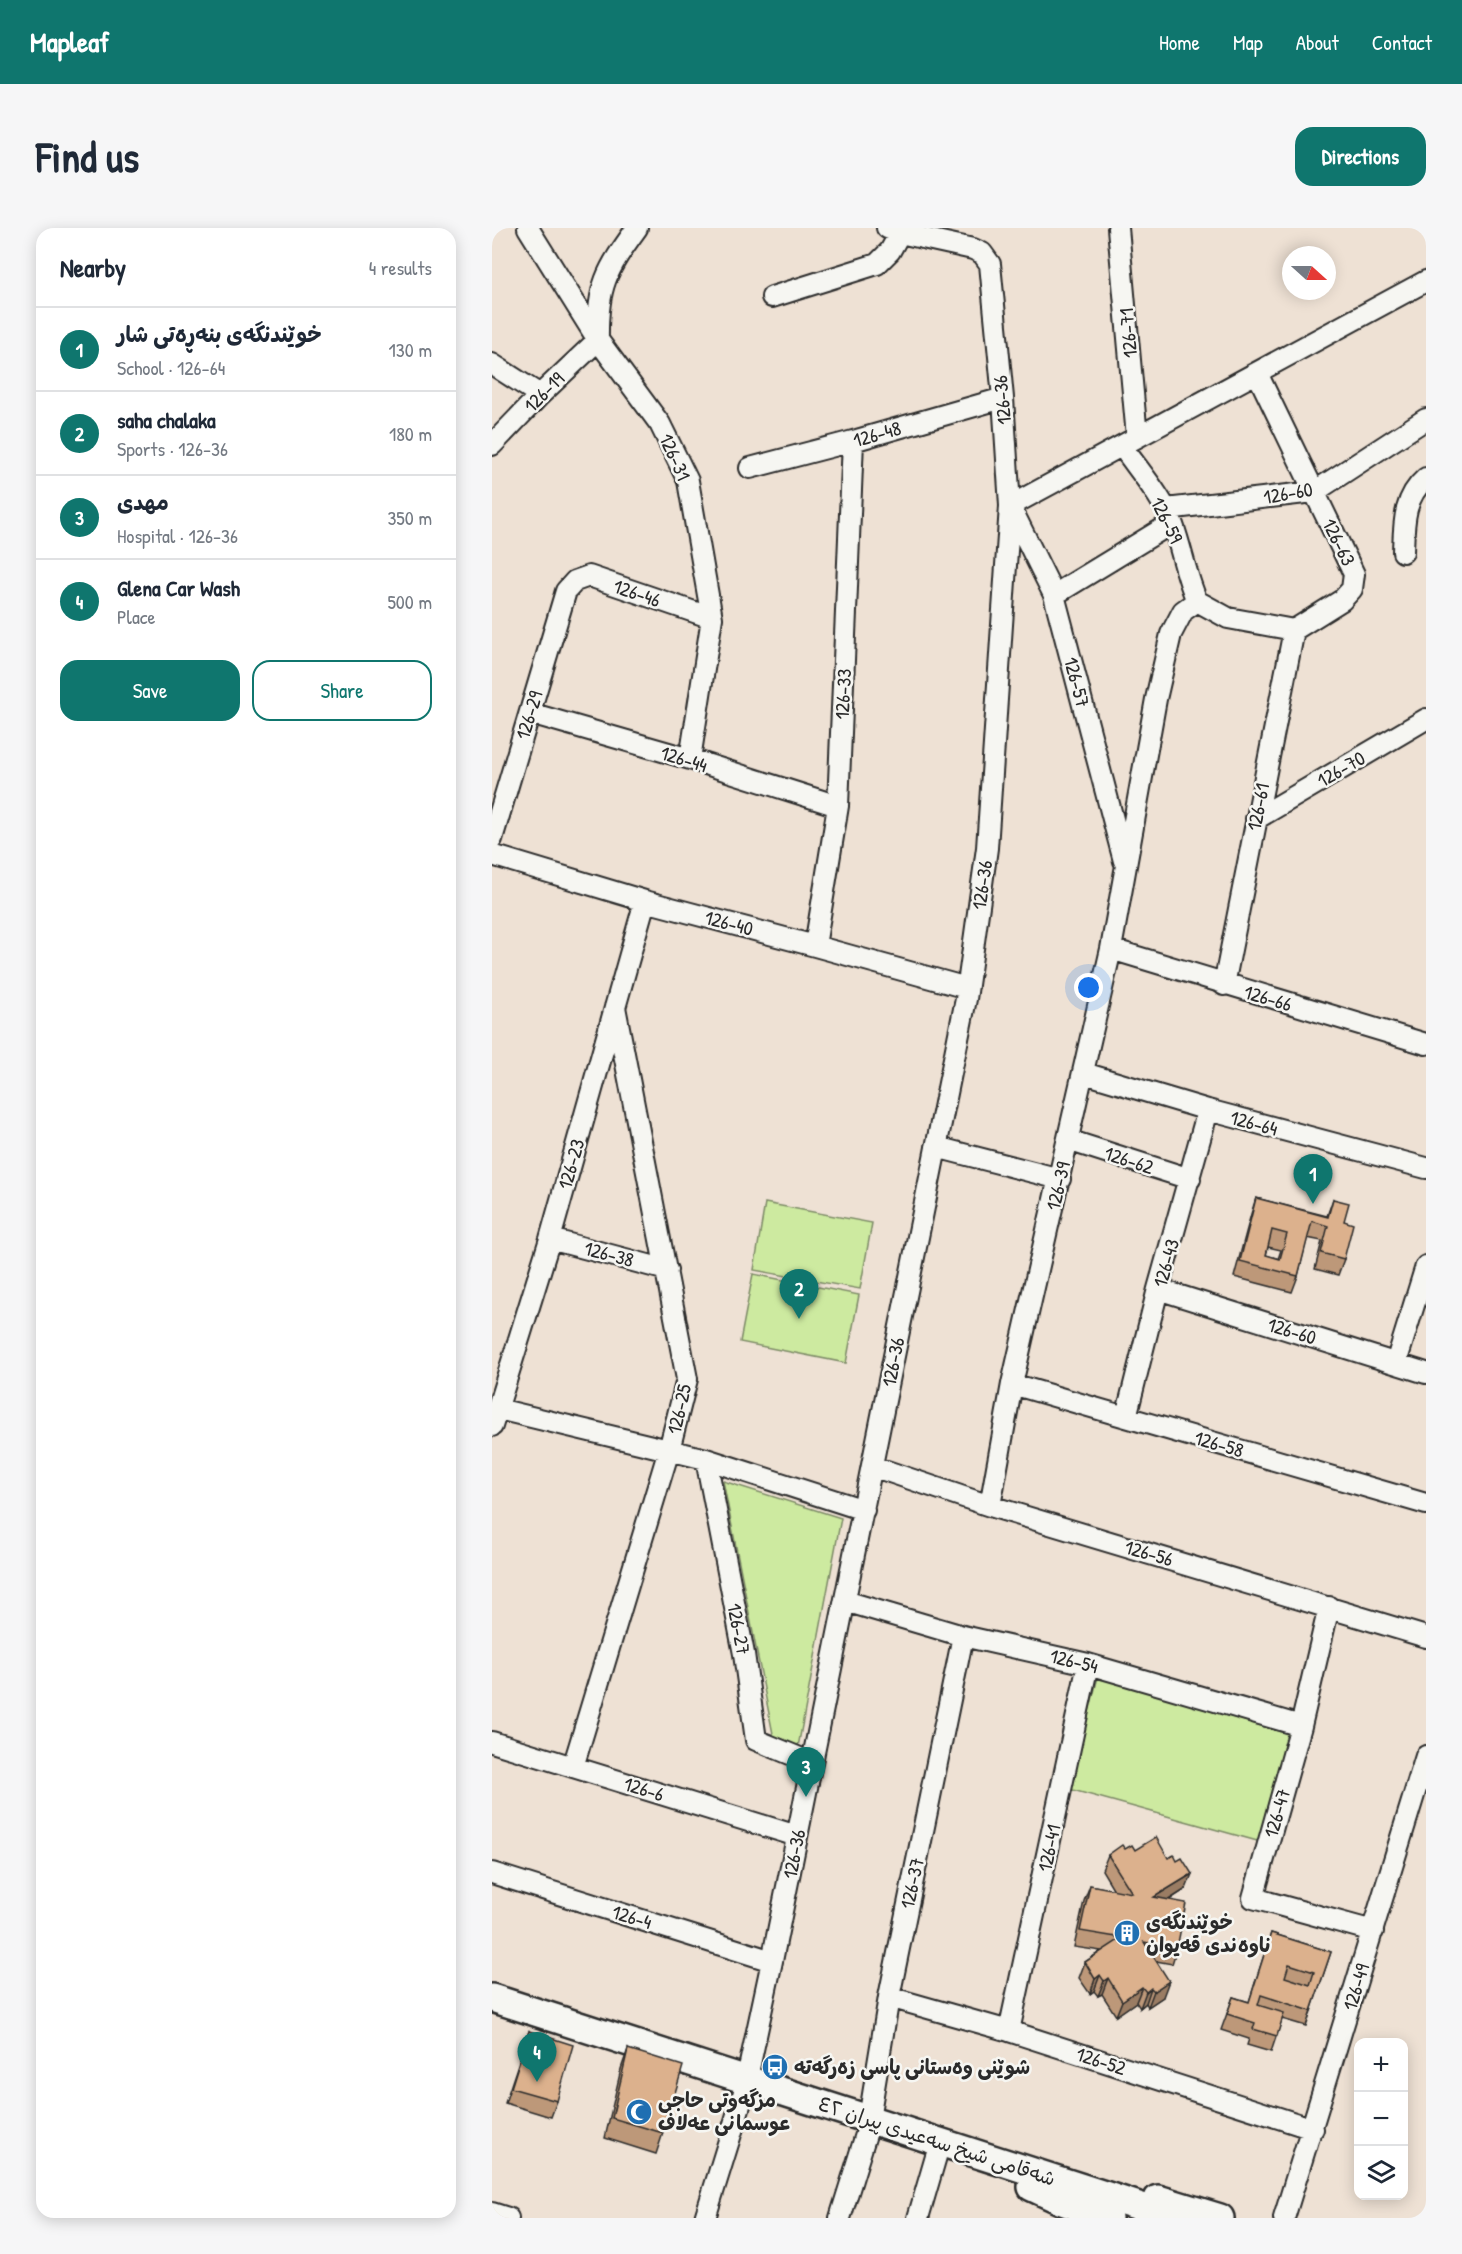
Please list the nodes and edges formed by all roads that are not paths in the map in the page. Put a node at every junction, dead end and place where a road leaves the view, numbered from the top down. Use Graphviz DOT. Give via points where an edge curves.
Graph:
graph roads {
  1 [pos="528,228"];
  2 [pos="637,228"];
  3 [pos="1118,228"];
  4 [pos="893,230"];
  5 [pos="1426,281"];
  6 [pos="772,297"];
  7 [pos="598,340"];
  8 [pos="492,364"];
  9 [pos="1257,372"];
  10 [pos="540,395"];
  11 [pos="1003,398"];
  12 [pos="1426,419"];
  13 [pos="853,441"];
  14 [pos="1130,441"];
  15 [pos="492,445"];
  16 [pos="750,468"];
  17 [pos="1426,478"];
  18 [pos="1314,492"];
  19 [pos="1010,506"];
  20 [pos="1169,516"];
  21 [pos="1403,552"];
  22 [pos="567,591"];
  23 [pos="1054,595"];
  24 [pos="1197,601"];
  25 [pos="712,618"];
  26 [pos="1294,630"];
  27 [pos="530,714"];
  28 [pos="1426,719"];
  29 [pos="690,759"];
  30 [pos="838,806"];
  31 [pos="1256,819"];
  32 [pos="492,839"];
  33 [pos="492,855"];
  34 [pos="1125,866"];
  35 [pos="645,901"];
  36 [pos="815,946"];
  37 [pos="1111,949"];
  38 [pos="1224,985"];
  39 [pos="968,988"];
  40 [pos="615,1007"];
  41 [pos="1426,1044"];
  42 [pos="1084,1073"];
  43 [pos="1208,1110"];
  44 [pos="1068,1140"];
  45 [pos="936,1147"];
  46 [pos="1426,1168"];
  47 [pos="1060,1179"];
  48 [pos="1190,1179"];
  49 [pos="550,1239"];
  50 [pos="1426,1266"];
  51 [pos="667,1270"];
  52 [pos="1158,1289"];
  53 [pos="1396,1363"];
  54 [pos="1426,1373"];
  55 [pos="1012,1384"];
  56 [pos="495,1417"];
  57 [pos="1126,1417"];
  58 [pos="669,1450"];
  59 [pos="706,1459"];
  60 [pos="872,1466"];
  61 [pos="1426,1504"];
  62 [pos="990,1506"];
  63 [pos="864,1510"];
  64 [pos="845,1601"];
  65 [pos="1329,1607"];
  66 [pos="963,1636"];
  67 [pos="1426,1637"];
  68 [pos="1088,1664"];
  69 [pos="1301,1726"];
  70 [pos="492,1742"];
  71 [pos="1426,1756"];
  72 [pos="813,1763"];
  73 [pos="573,1767"];
  74 [pos="797,1836"];
  75 [pos="492,1873"];
  76 [pos="1373,1931"];
  77 [pos="772,1961"];
  78 [pos="889,1997"];
  79 [pos="492,1998"];
  80 [pos="492,2013"];
  81 [pos="1009,2031"];
  82 [pos="745,2086"];
  83 [pos="868,2125"];
  84 [pos="1313,2129"];
  85 [pos="937,2153"];
  86 [pos="1014,2172"];
  87 [pos="492,2213"];
  88 [pos="508,2218"];
  89 [pos="705,2218"];
  90 [pos="840,2218"];
  91 [pos="918,2218"];
  92 [pos="1108,2218"];
  93 [pos="1147,2218"];
  94 [pos="1176,2218"];
  95 [pos="1220,2218"];
  96 [pos="1284,2218"];
  1 -- 7 [label="street, 126-31"];
  2 -- 7 [label="street" via="606,274 600,293"];
  3 -- 14 [label="street, 126-71"];
  4 -- 6 [label="street" via="890,251 877,264"];
  4 -- 11 [label="street, 126-36" via="973,249 990,264"];
  5 -- 9 [label="street"];
  7 -- 10 [label="street, 126-19"];
  7 -- 25 [label="street, 126-31" via="660,424 688,481"];
  8 -- 10 [label="street"];
  9 -- 14 [label="street"];
  9 -- 18 [label="street, 126-63"];
  10 -- 15 [label="street, 126-19"];
  11 -- 13 [label="street, 126-48"];
  11 -- 19 [label="street, 126-36"];
  12 -- 18 [label="street, 126-60"];
  13 -- 16 [label="street, 126-48"];
  13 -- 30 [label="street, 126-33"];
  14 -- 19 [label="street"];
  14 -- 20 [label="street, 126-59"];
  17 -- 21 [label="street" via="1405,510"];
  18 -- 20 [label="street, 126-60"];
  18 -- 26 [label="street, 126-63" via="1354,574 1352,589 1342,600"];
  19 -- 23 [label="street, 126-57"];
  19 -- 39 [label="street, 126-36" via="987,848"];
  20 -- 23 [label="street"];
  20 -- 24 [label="street, 126-59"];
  22 -- 25 [label="street, 126-46" via="575,580 589,576"];
  22 -- 27 [label="street, 126-29"];
  23 -- 34 [label="street, 126-57"];
  24 -- 26 [label="street" via="1228,618"];
  24 -- 34 [label="street, 126-39" via="1183,611 1171,634"];
  25 -- 29 [label="street, 126-31"];
  26 -- 31 [label="street, 126-61"];
  27 -- 29 [label="street, 126-44"];
  27 -- 32 [label="street, 126-29"];
  28 -- 31 [label="street, 126-70"];
  29 -- 30 [label="street, 126-44"];
  30 -- 36 [label="street, 126-33"];
  31 -- 38 [label="street, 126-61"];
  33 -- 35 [label="street, 126-40"];
  34 -- 37 [label="street, 126-39"];
  35 -- 36 [label="street, 126-40"];
  35 -- 40 [label="street, 126-23"];
  36 -- 39 [label="street, 126-40"];
  37 -- 38 [label="street, 126-66"];
  37 -- 42 [label="street, 126-39"];
  38 -- 41 [label="street, 126-66"];
  39 -- 45 [label="street, 126-36"];
  40 -- 49 [label="street, 126-23"];
  40 -- 51 [label="street, 126-25"];
  42 -- 43 [label="street, 126-64"];
  42 -- 44 [label="street, 126-39"];
  43 -- 46 [label="street, 126-64"];
  43 -- 48 [label="street, 126-43"];
  44 -- 47 [label="street, 126-39"];
  44 -- 48 [label="street, 126-62"];
  45 -- 47 [label="street"];
  45 -- 60 [label="street, 126-36"];
  47 -- 55 [label="street, 126-39"];
  48 -- 52 [label="street, 126-43"];
  49 -- 51 [label="street, 126-38"];
  49 -- 56 [label="street, 126-23"];
  50 -- 53 [label="street"];
  51 -- 58 [label="street, 126-25" via="687,1379"];
  52 -- 53 [label="street, 126-60"];
  52 -- 57 [label="street, 126-43"];
  53 -- 54 [label="street, 126-60"];
  55 -- 57 [label="street, 126-58"];
  55 -- 62 [label="street, 126-39"];
  56 -- 58 [label="street"];
  57 -- 61 [label="street, 126-58"];
  58 -- 59 [label="street"];
  58 -- 73 [label="street, 126-25"];
  59 -- 63 [label="street"];
  59 -- 72 [label="street, 126-27" via="744,1654 756,1740"];
  60 -- 62 [label="street, 126-56"];
  60 -- 63 [label="street, 126-36"];
  62 -- 65 [label="street, 126-56"];
  63 -- 64 [label="street, 126-36"];
  64 -- 66 [label="street, 126-54"];
  64 -- 72 [label="street, 126-36"];
  65 -- 67 [label="street, 126-56"];
  65 -- 69 [label="street, 126-47"];
  66 -- 68 [label="street, 126-54"];
  66 -- 78 [label="street, 126-37"];
  68 -- 69 [label="street, 126-54"];
  68 -- 81 [label="street, 126-41"];
  69 -- 76 [label="street, 126-47" via="1253,1898"];
  70 -- 73 [label="street, 126-6"];
  71 -- 76 [label="street, 126-49"];
  72 -- 74 [label="street, 126-36"];
  73 -- 74 [label="street, 126-6"];
  74 -- 77 [label="street, 126-36"];
  75 -- 77 [label="street, 126-4"];
  76 -- 84 [label="street, 126-49"];
  77 -- 82 [label="street, 126-36"];
  78 -- 81 [label="street, 126-52"];
  78 -- 83 [label="street, 126-37"];
  79 -- 82 [label="main road, شەقامی شیخ سەعیدی پیران ٤٢"];
  80 -- 82 [label="main road, شەقامی شیخ سەعیدی پیران ٤٢"];
  81 -- 84 [label="street, 126-52"];
  82 -- 83 [label="main road, شەقامی شیخ سەعیدی پیران ٤٢"];
  82 -- 89 [label="street, 126-36"];
  83 -- 85 [label="main road, شەقامی شیخ سەعیدی پیران ٤٢"];
  83 -- 86 [label="main road, شەقامی شیخ سەعیدی پیران ٤٢"];
  83 -- 90 [label="street, 126-37"];
  84 -- 96 [label="street, 126-49"];
  85 -- 86 [label="main road, شەقامی شیخ سەعیدی پیران ٤٢"];
  85 -- 91 [label="street"];
  86 -- 92 [label="main road" via="1060,2200"];
  86 -- 93 [label="main road, شەقامی شیخ سەعیدی پیران ٤٢"];
  86 -- 94 [label="main road, شەقامی شیخ سەعیدی پیران ٤٢"];
  86 -- 95 [label="main road" via="1085,2178"];
  87 -- 88 [label="street"];
}
